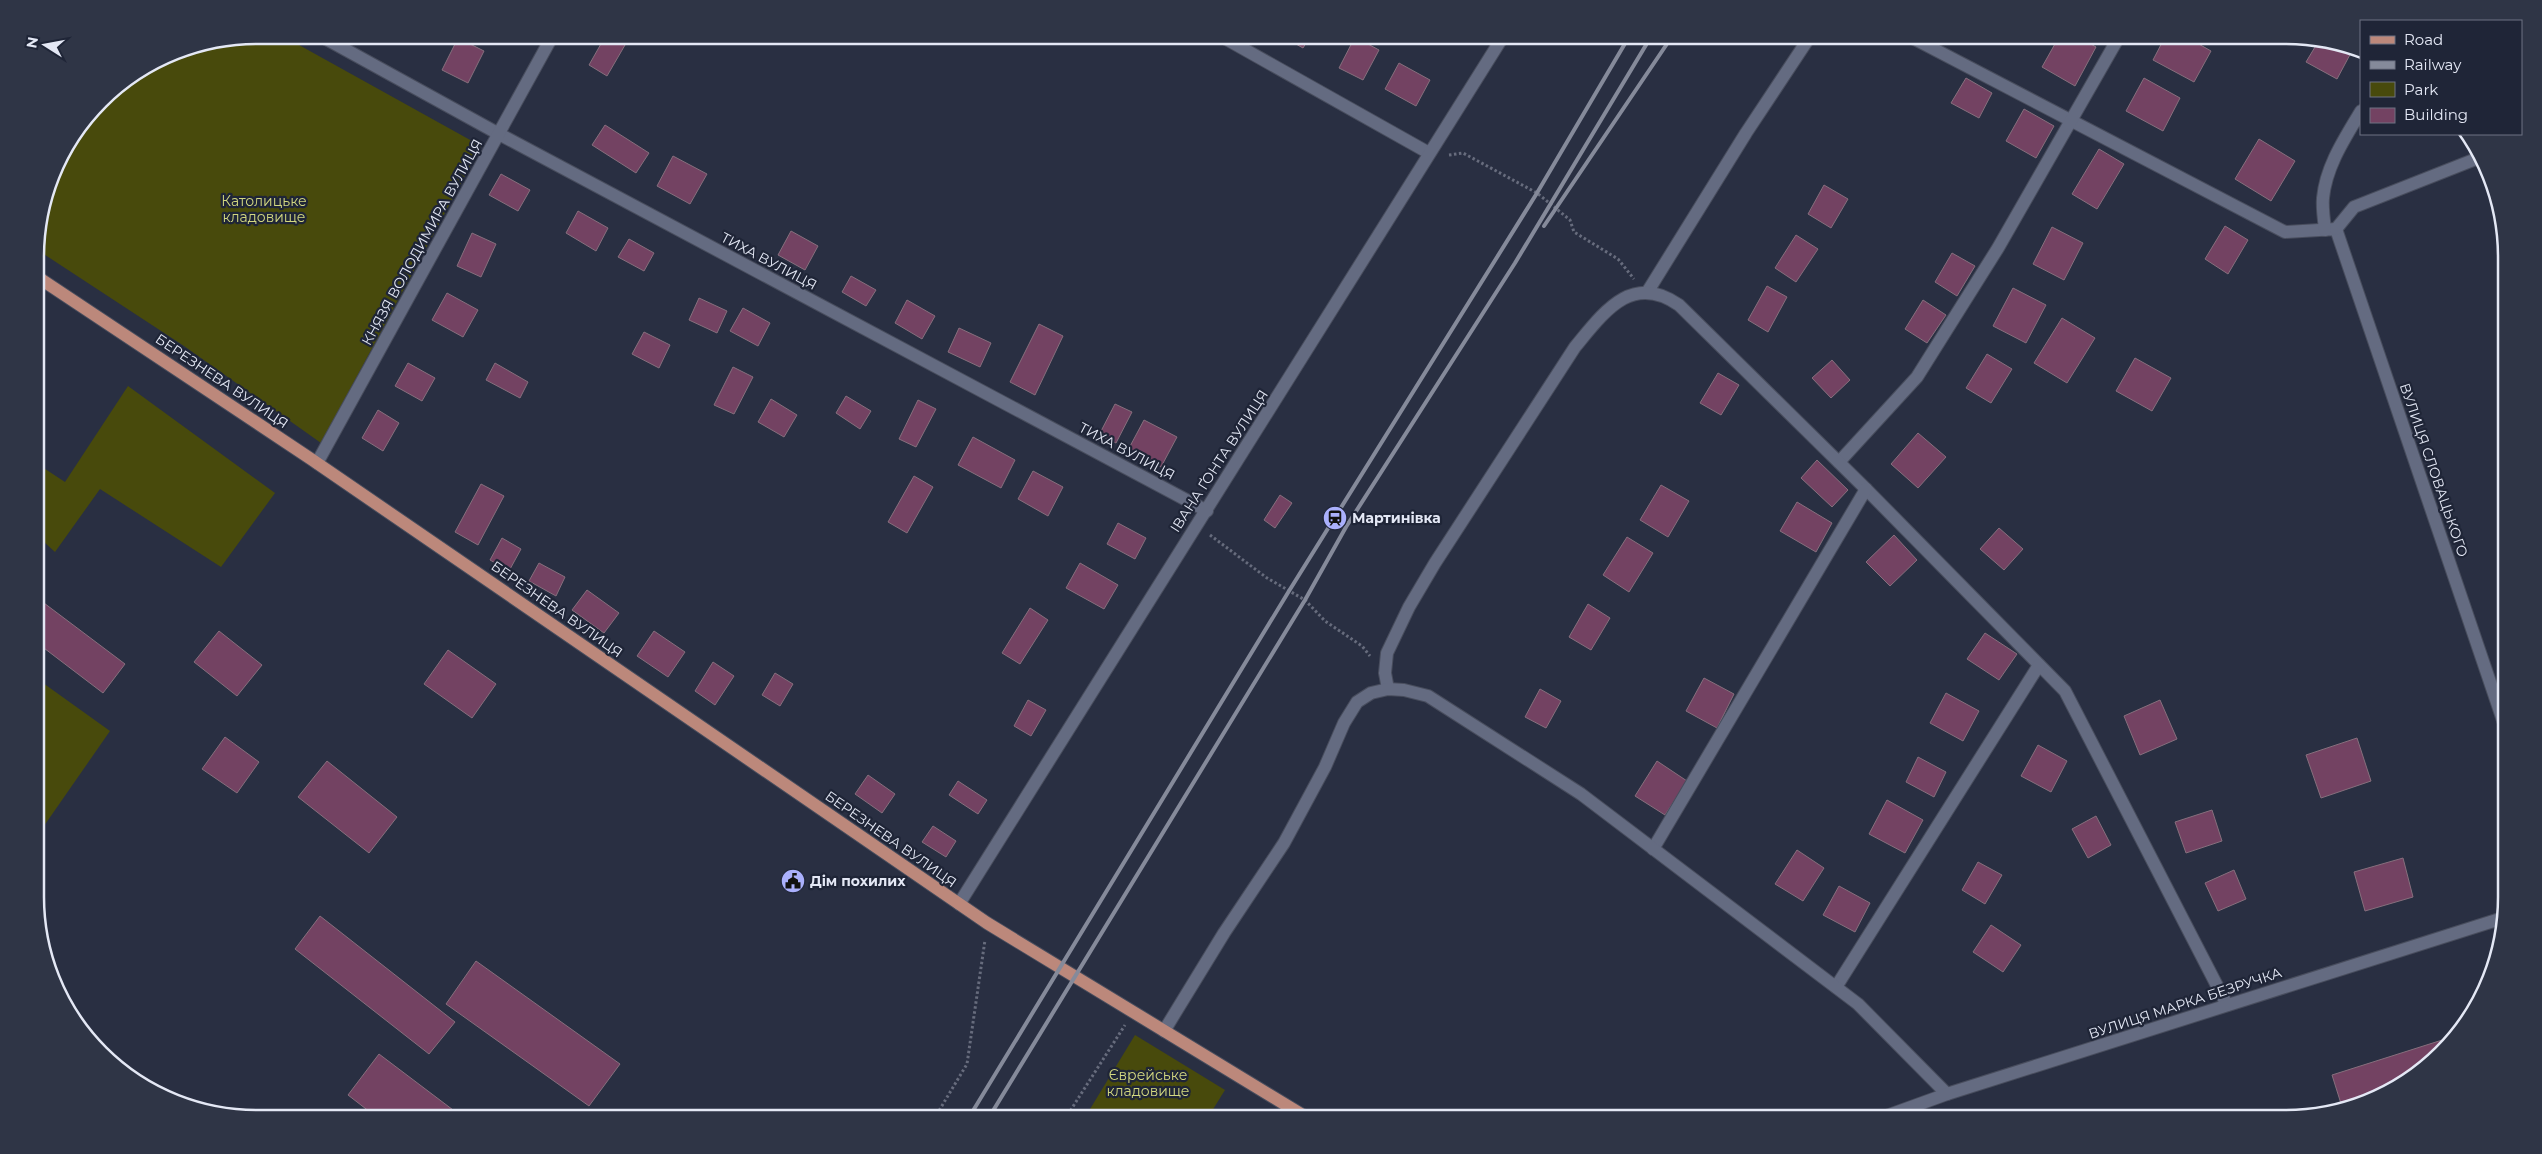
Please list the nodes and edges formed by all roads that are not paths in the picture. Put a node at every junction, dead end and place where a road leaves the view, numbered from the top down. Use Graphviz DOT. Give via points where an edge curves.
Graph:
graph roads {
  1 [pos="335,44"];
  2 [pos="548,44"];
  3 [pos="1235,44"];
  4 [pos="1498,44"];
  5 [pos="1805,44"];
  6 [pos="1924,44"];
  7 [pos="2115,44"];
  8 [pos="2360,113"];
  9 [pos="2071,122"];
  10 [pos="499,134"];
  11 [pos="1429,153"];
  12 [pos="2474,159"];
  13 [pos="2330,229"];
  14 [pos="44,281"];
  15 [pos="1648,291"];
  16 [pos="1839,462"];
  17 [pos="317,463"];
  18 [pos="1866,489"];
  19 [pos="1207,511"];
  20 [pos="2039,664"];
  21 [pos="1388,689"];
  22 [pos="2498,709"];
  23 [pos="1653,849"];
  24 [pos="959,904"];
  25 [pos="2497,920"];
  26 [pos="1836,986"];
  27 [pos="2227,1005"];
  28 [pos="1164,1031"];
  29 [pos="1947,1094"];
  30 [pos="1294,1110"];
  31 [pos="1903,1110"];
  1 -- 10 [label="street, ТИХА ВУЛИЦЯ"];
  2 -- 10 [label="street, КНЯЗЯ ВОЛОДИМИРА ВУЛИЦЯ"];
  3 -- 11 [label="street"];
  4 -- 11 [label="street, ІВАНА ҐОНТА ВУЛИЦЯ"];
  5 -- 15 [label="street"];
  6 -- 9 [label="street"];
  7 -- 9 [label="street"];
  8 -- 13 [label="street, ВУЛИЦЯ СЛОВАЦЬКОГО" via="2328,173 2323,198"];
  9 -- 13 [label="street" via="2285,232"];
  9 -- 16 [label="street" via="1917,378"];
  10 -- 17 [label="street, КНЯЗЯ ВОЛОДИМИРА ВУЛИЦЯ"];
  10 -- 19 [label="street, ТИХА ВУЛИЦЯ"];
  11 -- 19 [label="street, ІВАНА ҐОНТА ВУЛИЦЯ"];
  12 -- 13 [label="street" via="2354,207"];
  13 -- 22 [label="street, ВУЛИЦЯ СЛОВАЦЬКОГО"];
  14 -- 17 [label="main road, БЕРЕЗНЕВА ВУЛИЦЯ"];
  15 -- 16 [label="street" via="1665,295 1679,304"];
  15 -- 21 [label="street" via="1630,294 1600,317 1575,347 1409,607 1387,653 1385,673"];
  16 -- 18 [label="street"];
  17 -- 24 [label="main road, БЕРЕЗНЕВА ВУЛИЦЯ"];
  18 -- 20 [label="street"];
  18 -- 23 [label="street"];
  19 -- 24 [label="street, ІВАНА ҐОНТА ВУЛИЦЯ" via="1194,526"];
  20 -- 26 [label="street"];
  20 -- 27 [label="street" via="2065,691"];
  21 -- 23 [label="street" via="1428,696 1581,794"];
  21 -- 28 [label="street" via="1371,693 1357,702 1284,843"];
  23 -- 26 [label="street"];
  24 -- 28 [label="main road, БЕРЕЗНЕВА ВУЛИЦЯ"];
  25 -- 27 [label="street, ВУЛИЦЯ МАРКА БЕЗРУЧКА"];
  26 -- 29 [label="street"];
  27 -- 29 [label="street, ВУЛИЦЯ МАРКА БЕЗРУЧКА"];
  28 -- 30 [label="main road"];
  29 -- 31 [label="street, ВУЛИЦЯ МАРКА БЕЗРУЧКА"];
}
